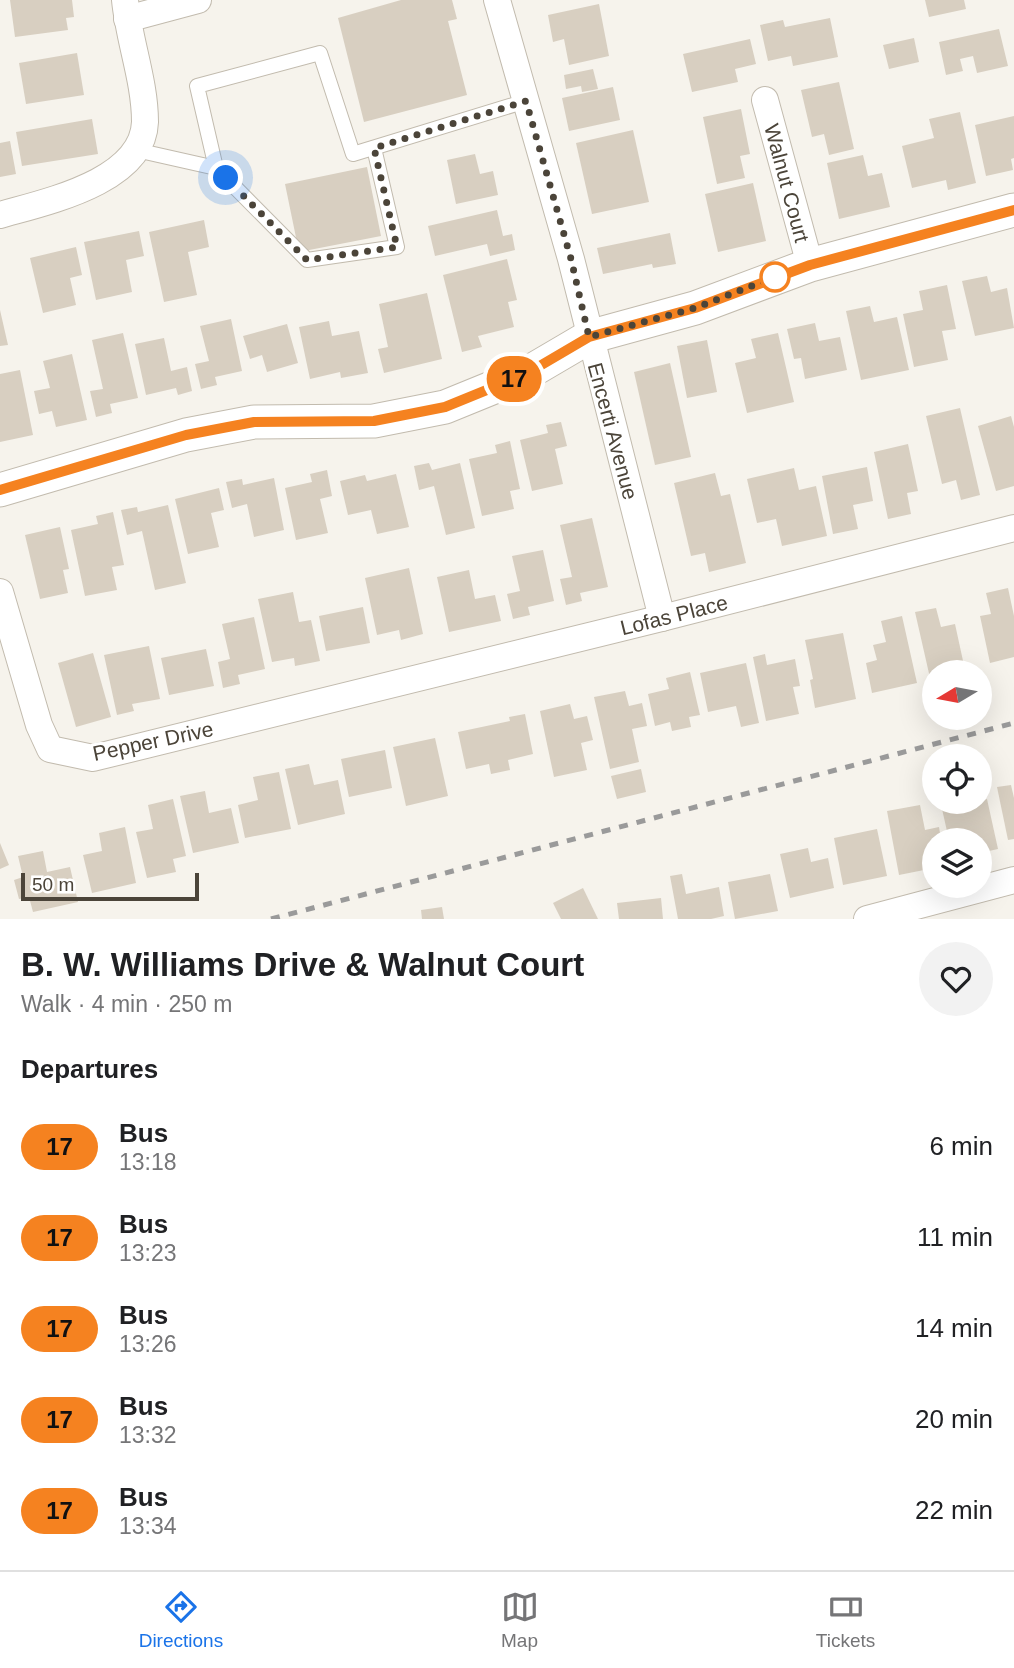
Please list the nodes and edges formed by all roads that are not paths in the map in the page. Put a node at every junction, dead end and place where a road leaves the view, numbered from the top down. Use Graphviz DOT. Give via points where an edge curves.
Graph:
graph roads {
  1 [pos="198,0"];
  2 [pos="498,0"];
  3 [pos="126,10"];
  4 [pos="765,100"];
  5 [pos="526,101"];
  6 [pos="374,148"];
  7 [pos="136,150"];
  8 [pos="216,168"];
  9 [pos="1014,210"];
  10 [pos="0,215"];
  11 [pos="810,265"];
  12 [pos="589,337"];
  13 [pos="0,490"];
  14 [pos="1014,528"];
  15 [pos="0,592"];
  16 [pos="662,618"];
  17 [pos="334,699"];
  18 [pos="1014,880"];
  19 [pos="867,919"];
  1 -- 3 [label="street"];
  2 -- 5 [label="street, Encerti Avenue"];
  3 -- 7 [label="street" via="145,125"];
  4 -- 11 [label="street, Walnut Court"];
  5 -- 6 [label="lane"];
  5 -- 12 [label="street, Encerti Avenue"];
  6 -- 8 [label="lane" via="397,247 307,260"];
  6 -- 8 [label="lane" via="353,154 320,53 197,86"];
  7 -- 8 [label="lane"];
  7 -- 10 [label="street" via="115,172 60,198"];
  9 -- 11 [label="street"];
  11 -- 12 [label="street" via="695,308"];
  12 -- 13 [label="street" via="526,374 445,407 374,421 254,422 186,435"];
  12 -- 16 [label="street, Encerti Avenue"];
  14 -- 16 [label="street, Lofas Place"];
  15 -- 17 [label="street, Pepper Drive" via="50,749 93,758"];
  16 -- 17 [label="street, Lofas Place"];
  18 -- 19 [label="street"];
}
